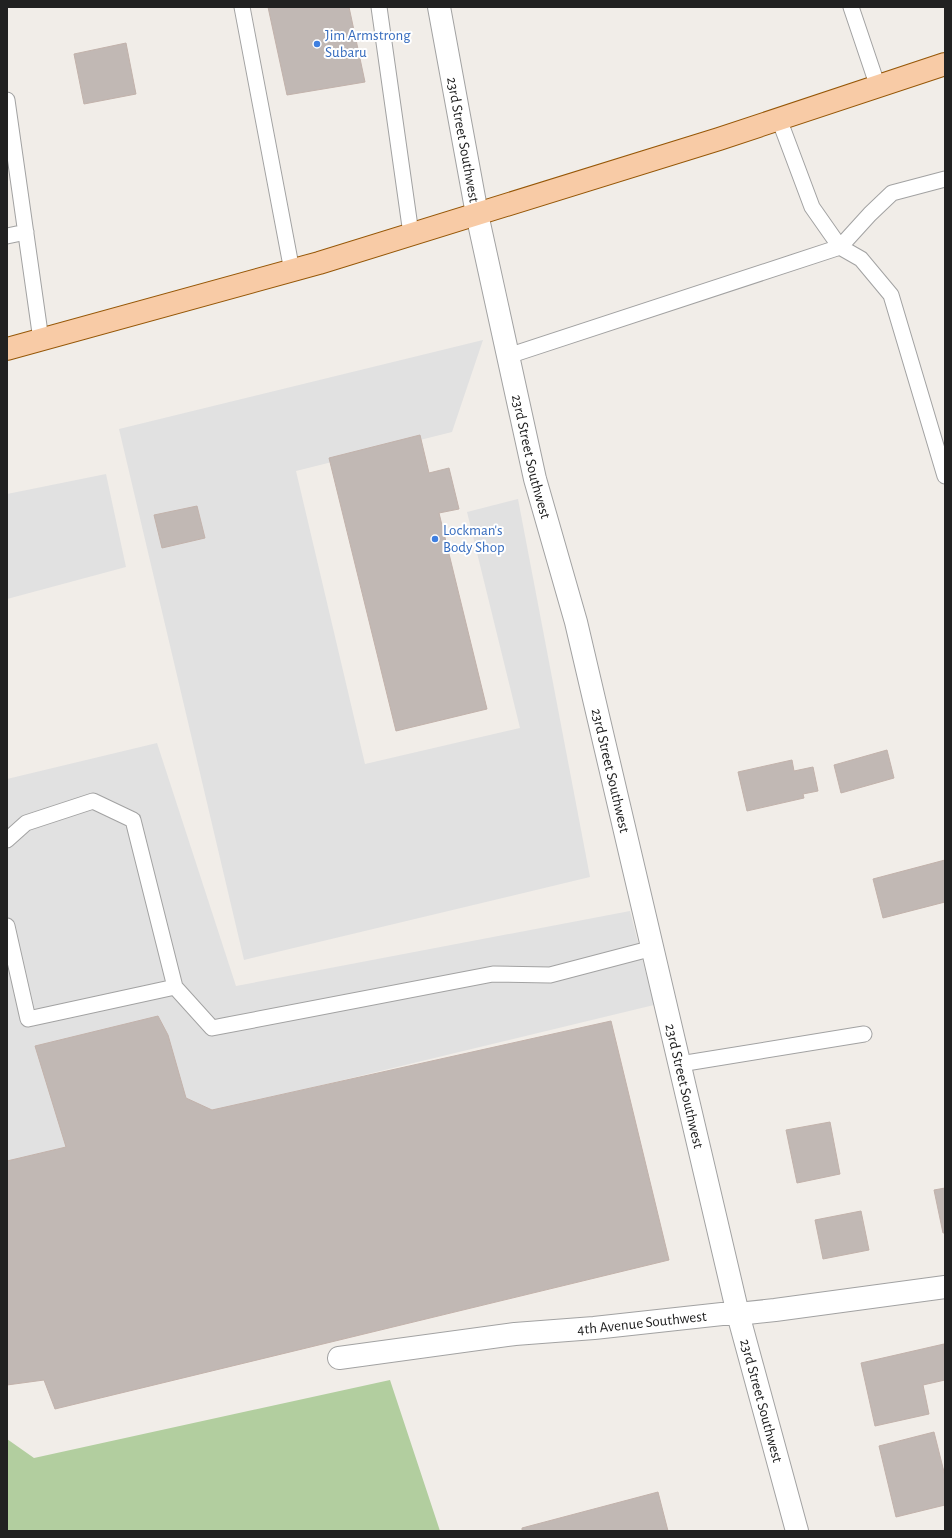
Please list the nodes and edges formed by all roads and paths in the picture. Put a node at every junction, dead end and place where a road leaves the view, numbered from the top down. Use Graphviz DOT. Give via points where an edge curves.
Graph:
graph roads {
  1 [pos="242,7"];
  2 [pos="379,7"];
  3 [pos="439,7"];
  4 [pos="851,7"];
  5 [pos="945,64"];
  6 [pos="878,87"];
  7 [pos="7,100"];
  8 [pos="779,119"];
  9 [pos="945,179"];
  10 [pos="477,214"];
  11 [pos="26,232"];
  12 [pos="411,234"];
  13 [pos="7,236"];
  14 [pos="840,247"];
  15 [pos="292,271"];
  16 [pos="41,340"];
  17 [pos="7,349"];
  18 [pos="508,356"];
  19 [pos="945,476"];
  20 [pos="7,840"];
  21 [pos="7,926"];
  22 [pos="653,948"];
  23 [pos="175,987"];
  24 [pos="864,1034"];
  25 [pos="680,1064"];
  26 [pos="945,1287"];
  27 [pos="738,1314"];
  28 [pos="339,1358"];
  29 [pos="797,1531"];
  1 -- 15 [label="lane"];
  2 -- 12 [label="lane"];
  3 -- 10 [label="street, 23rd Street Southwest"];
  4 -- 6 [label="lane"];
  5 -- 6 [label="main road"];
  6 -- 8 [label="main road"];
  7 -- 11 [label="lane"];
  8 -- 10 [label="main road"];
  8 -- 14 [label="lane" via="812,207"];
  9 -- 14 [label="lane" via="892,194"];
  10 -- 12 [label="main road"];
  10 -- 18 [label="street, 23rd Street Southwest"];
  11 -- 13 [label="lane"];
  11 -- 16 [label="lane"];
  12 -- 15 [label="main road"];
  14 -- 18 [label="lane"];
  14 -- 19 [label="lane" via="861,259 891,295"];
  15 -- 16 [label="main road"];
  16 -- 17 [label="main road"];
  18 -- 22 [label="street, 23rd Street Southwest" via="535,479 576,622"];
  20 -- 23 [label="lane" via="26,823 93,801 133,820"];
  21 -- 23 [label="lane" via="28,1019"];
  22 -- 23 [label="lane" via="550,975 493,974 212,1028"];
  22 -- 25 [label="street, 23rd Street Southwest"];
  24 -- 25 [label="lane"];
  25 -- 27 [label="street, 23rd Street Southwest"];
  26 -- 27 [label="street, 4th Avenue Southwest"];
  27 -- 28 [label="street, 4th Avenue Southwest" via="515,1334"];
  27 -- 29 [label="street, 23rd Street Southwest"];
}
